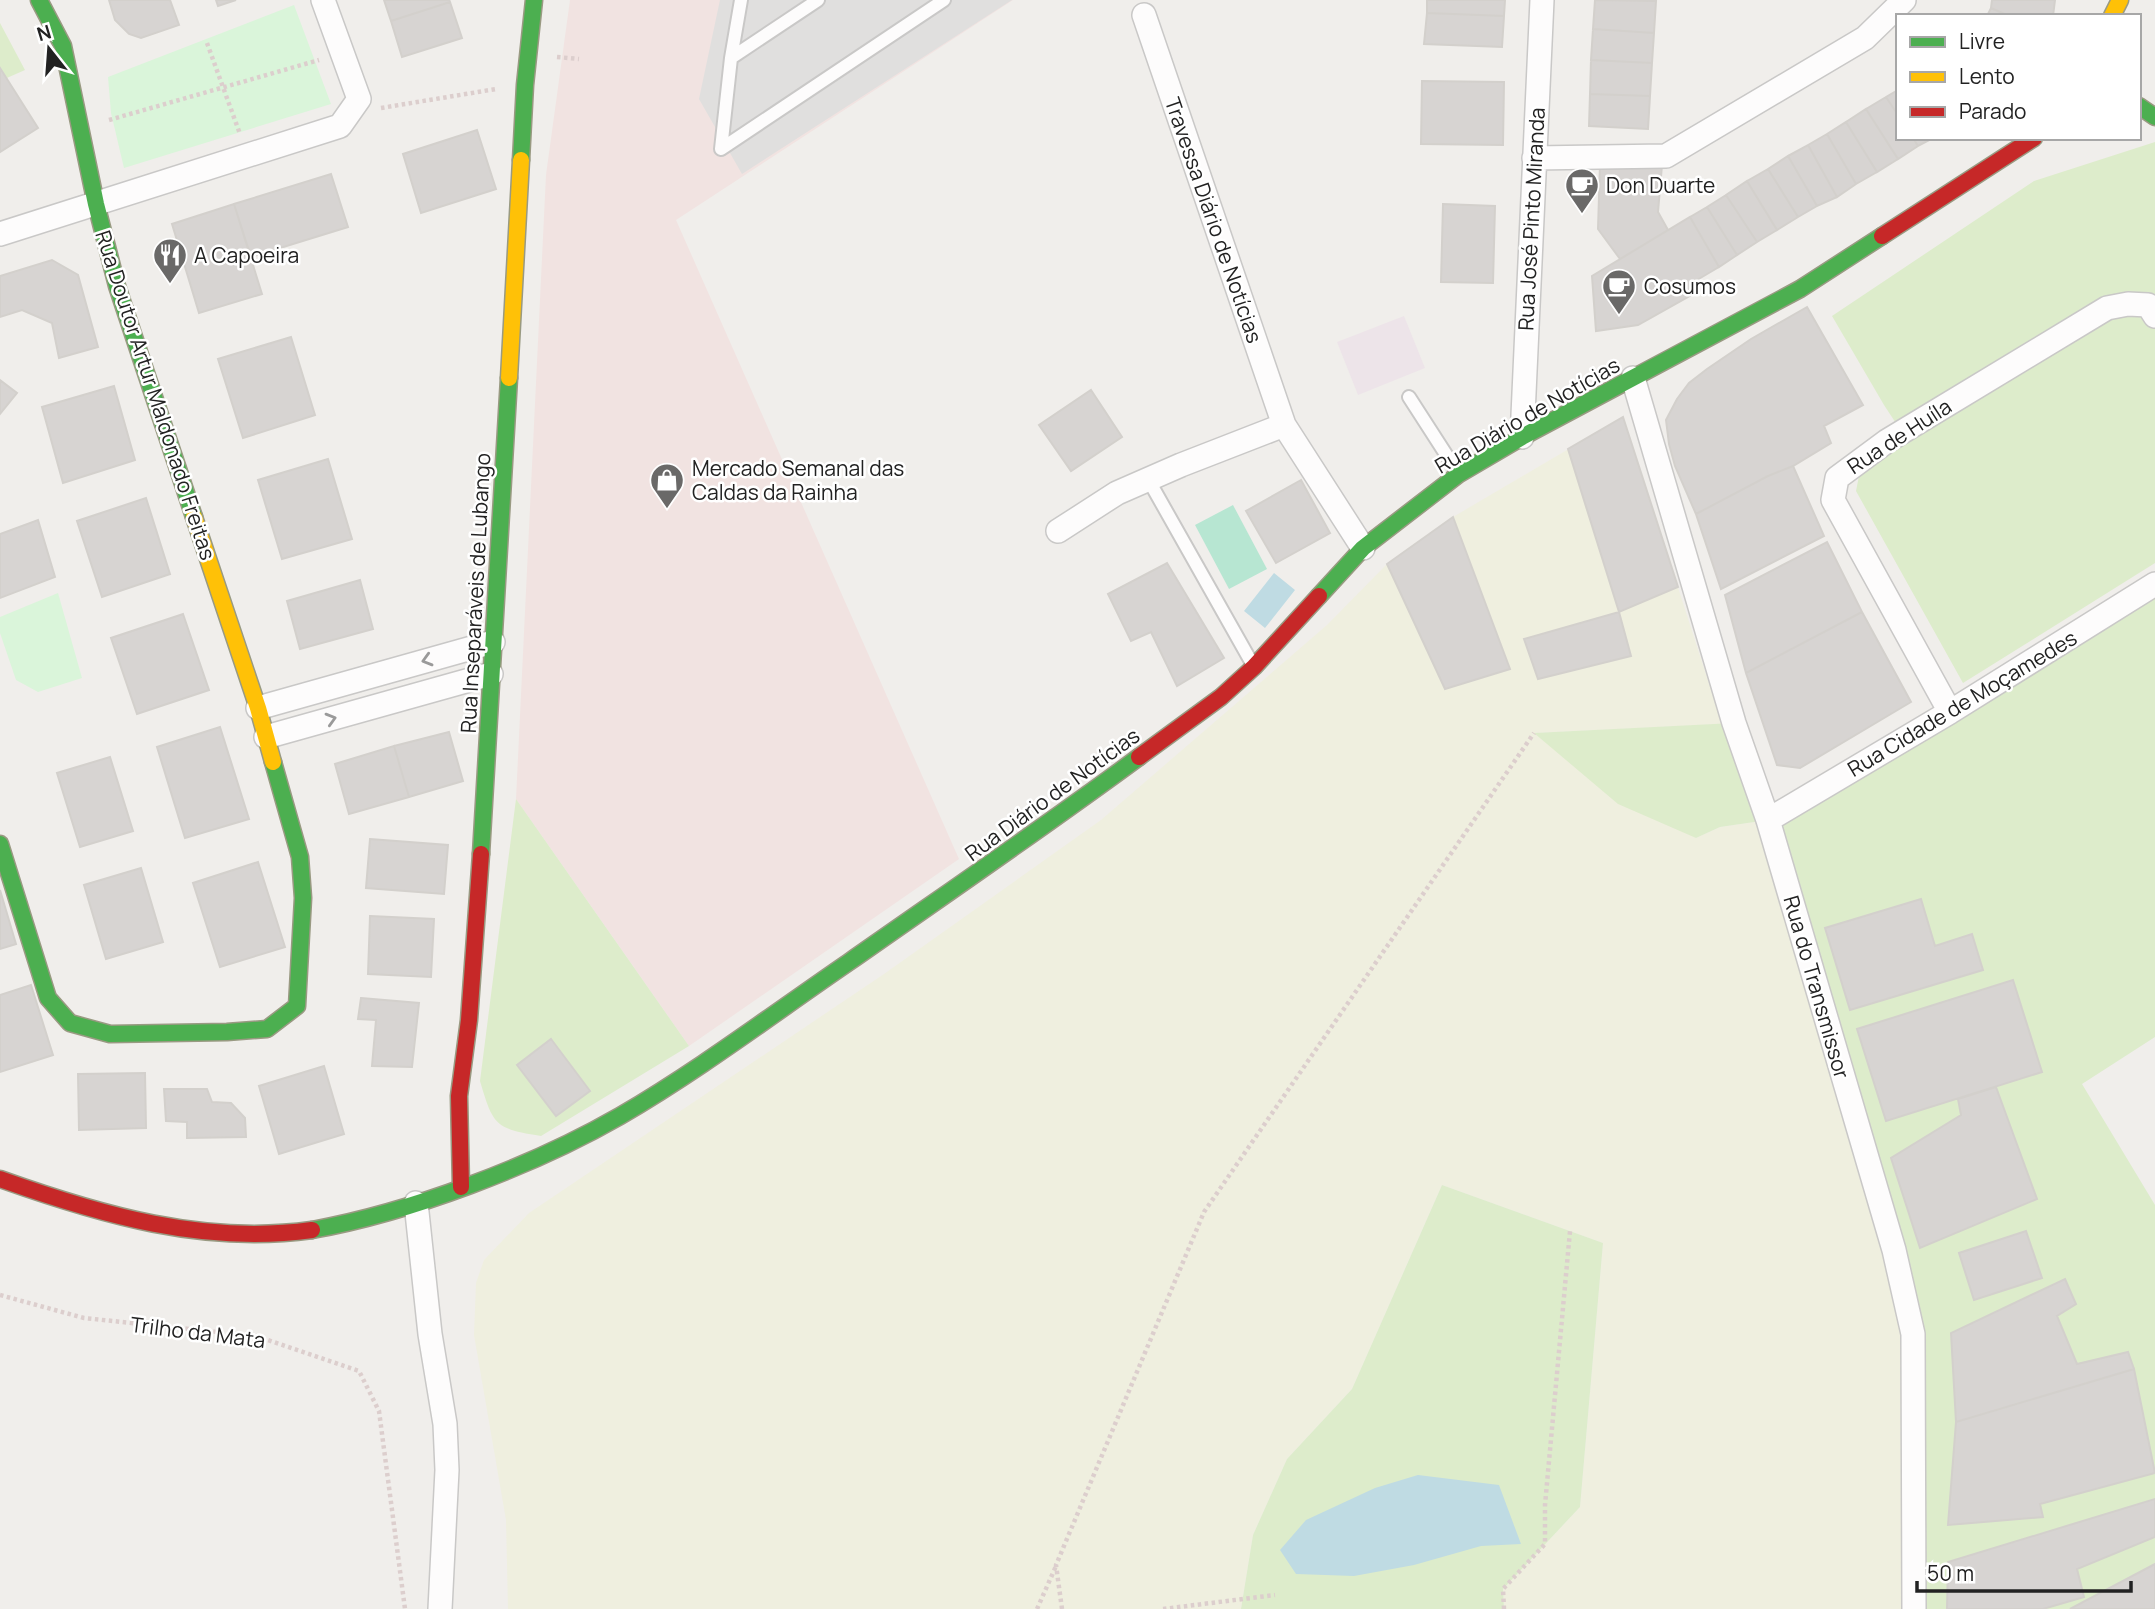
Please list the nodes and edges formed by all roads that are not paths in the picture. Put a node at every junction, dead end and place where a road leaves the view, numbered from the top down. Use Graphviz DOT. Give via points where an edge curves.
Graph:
graph roads {
  1 [pos="39,0"];
  2 [pos="323,0"];
  3 [pos="534,0"];
  4 [pos="741,0"];
  5 [pos="818,0"];
  6 [pos="944,0"];
  7 [pos="1542,0"];
  8 [pos="1904,0"];
  9 [pos="1144,15"];
  10 [pos="731,58"];
  11 [pos="2031,140"];
  12 [pos="1534,158"];
  13 [pos="96,204"];
  14 [pos="0,234"];
  15 [pos="2155,316"];
  16 [pos="1633,379"];
  17 [pos="1409,397"];
  18 [pos="1284,425"];
  19 [pos="1522,437"];
  20 [pos="1459,474"];
  21 [pos="1148,479"];
  22 [pos="1059,531"];
  23 [pos="1363,548"];
  24 [pos="2155,584"];
  25 [pos="493,642"];
  26 [pos="1254,667"];
  27 [pos="491,674"];
  28 [pos="258,708"];
  29 [pos="1950,712"];
  30 [pos="266,737"];
  31 [pos="1768,820"];
  32 [pos="0,844"];
  33 [pos="0,1180"];
  34 [pos="461,1187"];
  35 [pos="416,1203"];
  36 [pos="440,1609"];
  37 [pos="1914,1609"];
  1 -- 13 [label="street, Rua Doutor Artur Maldonado Freitas" via="63,46"];
  2 -- 13 [label="street" via="359,99 340,126"];
  3 -- 25 [label="street, Rua Inseparáveis de Lubango" via="525,85"];
  4 -- 10 [label="lane"];
  5 -- 10 [label="lane"];
  6 -- 10 [label="lane" via="722,149"];
  7 -- 12 [label="street, Rua José Pinto Miranda"];
  8 -- 12 [label="street" via="1865,38 1666,156"];
  9 -- 18 [label="street, Travessa Diário de Notícias"];
  11 -- 16 [label="street, Rua Diário de Notícias" via="1800,289"];
  12 -- 19 [label="street, Rua José Pinto Miranda"];
  13 -- 14 [label="street"];
  13 -- 28 [label="street, Rua Doutor Artur Maldonado Freitas" via="117,286"];
  15 -- 29 [label="street, Rua de Huíla" via="2148,305 2107,308 1887,440 1837,478 1833,500"];
  16 -- 19 [label="street, Rua Diário de Notícias"];
  16 -- 31 [label="street, Rua do Transmissor" via="1734,723"];
  17 -- 20 [label="lane"];
  18 -- 21 [label="street"];
  18 -- 23 [label="street, Travessa Diário de Notícias"];
  19 -- 20 [label="street, Rua Diário de Notícias"];
  20 -- 23 [label="street, Rua Diário de Notícias"];
  21 -- 22 [label="street" via="1117,493"];
  21 -- 26 [label="lane"];
  23 -- 26 [label="street, Rua Diário de Notícias"];
  24 -- 29 [label="street, Rua Cidade de Moçamedes"];
  25 -- 27 [label="street, Rua Inseparáveis de Lubango"];
  25 -- 28 [label="street, one-way"];
  26 -- 34 [label="street, Rua Diário de Notícias" via="1077,803 646,1101 588,1133"];
  30 -- 27 [label="street, one-way"];
  27 -- 34 [label="street, Rua Inseparáveis de Lubango" via="469,1020 459,1096"];
  28 -- 30 [label="street, Rua Doutor Artur Maldonado Freitas"];
  29 -- 31 [label="street, Rua Cidade de Moçamedes"];
  30 -- 32 [label="street, Rua Doutor Artur Maldonado Freitas" via="300,857 303,898 298,1006 267,1029 110,1034 70,1023 48,998"];
  31 -- 37 [label="street, Rua do Transmissor" via="1894,1250 1913,1334"];
  33 -- 35 [label="street, Rua Diário de Notícias" via="119,1216 243,1235 340,1224"];
  34 -- 35 [label="street, Rua Diário de Notícias"];
  35 -- 36 [label="street" via="445,1424"];
}
